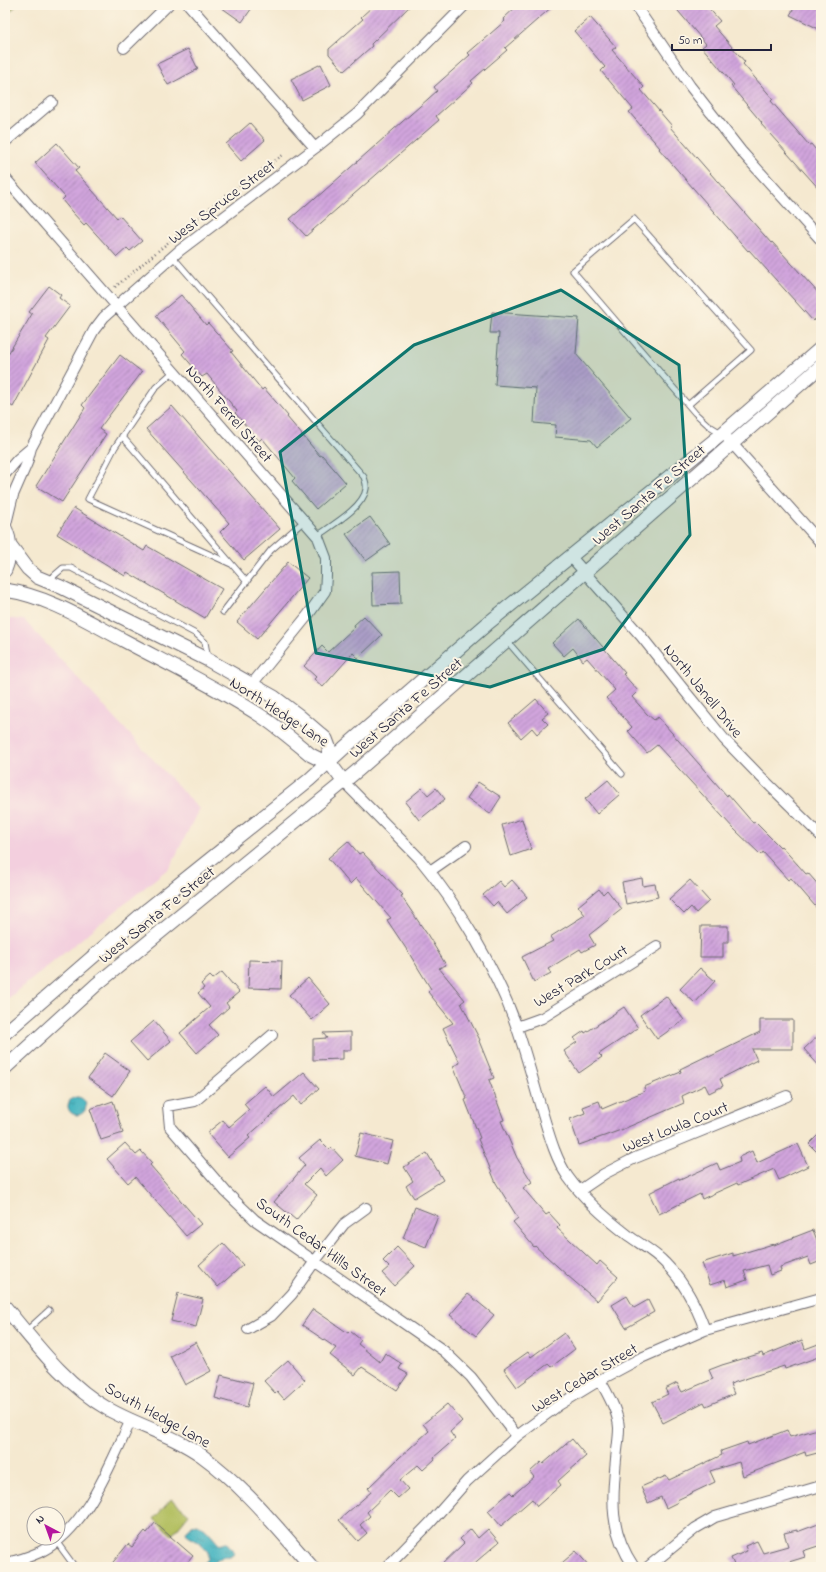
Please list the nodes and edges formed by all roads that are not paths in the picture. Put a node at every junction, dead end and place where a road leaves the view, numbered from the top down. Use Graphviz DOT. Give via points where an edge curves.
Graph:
graph roads {
  1 [pos="168,5"];
  2 [pos="189,5"];
  3 [pos="465,5"];
  4 [pos="635,5"];
  5 [pos="124,48"];
  6 [pos="52,102"];
  7 [pos="5,142"];
  8 [pos="315,148"];
  9 [pos="5,178"];
  10 [pos="821,240"];
  11 [pos="173,257"];
  12 [pos="118,306"];
  13 [pos="821,348"];
  14 [pos="821,366"];
  15 [pos="174,371"];
  16 [pos="688,405"];
  17 [pos="722,434"];
  18 [pos="122,436"];
  19 [pos="732,443"];
  20 [pos="31,448"];
  21 [pos="5,474"];
  22 [pos="304,521"];
  23 [pos="5,528"];
  24 [pos="316,536"];
  25 [pos="821,544"];
  26 [pos="10,545"];
  27 [pos="570,557"];
  28 [pos="231,564"];
  29 [pos="5,570"];
  30 [pos="585,572"];
  31 [pos="47,582"];
  32 [pos="247,582"];
  33 [pos="5,590"];
  34 [pos="223,612"];
  35 [pos="507,641"];
  36 [pos="208,660"];
  37 [pos="252,684"];
  38 [pos="329,762"];
  39 [pos="622,774"];
  40 [pos="344,782"];
  41 [pos="821,836"];
  42 [pos="466,846"];
  43 [pos="430,871"];
  44 [pos="657,946"];
  45 [pos="517,1027"];
  46 [pos="5,1033"];
  47 [pos="272,1035"];
  48 [pos="5,1068"];
  49 [pos="787,1096"];
  50 [pos="579,1191"];
  51 [pos="366,1208"];
  52 [pos="315,1261"];
  53 [pos="821,1298"];
  54 [pos="5,1307"];
  55 [pos="49,1310"];
  56 [pos="248,1329"];
  57 [pos="705,1330"];
  58 [pos="25,1331"];
  59 [pos="600,1380"];
  60 [pos="131,1420"];
  61 [pos="517,1436"];
  62 [pos="821,1486"];
  63 [pos="66,1533"];
  64 [pos="49,1546"];
  65 [pos="60,1546"];
  66 [pos="5,1563"];
  67 [pos="75,1567"];
  68 [pos="312,1567"];
  69 [pos="387,1567"];
  70 [pos="634,1567"];
  71 [pos="648,1567"];
  1 -- 5 [label="street"];
  2 -- 8 [label="street"];
  3 -- 8 [label="street, West Spruce Street" via="357,114"];
  4 -- 10 [label="street" via="690,86 741,151"];
  6 -- 7 [label="street"];
  8 -- 11 [label="street, West Spruce Street"];
  9 -- 12 [label="street, North Ferrel Street"];
  11 -- 12 [label="street, West Spruce Street"];
  11 -- 24 [label="lane" via="364,477 366,490 356,507"];
  12 -- 15 [label="street, North Ferrel Street"];
  12 -- 20 [label="street, West Spruce Street" via="104,317 94,330"];
  13 -- 17 [label="street, West Santa Fe Street"];
  14 -- 19 [label="street, West Santa Fe Street"];
  15 -- 18 [label="lane" via="156,387"];
  15 -- 22 [label="street, North Ferrel Street"];
  16 -- 16 [label="lane" via="574,272 634,219 751,350"];
  16 -- 17 [label="lane" via="708,425"];
  17 -- 19 [label="street"];
  17 -- 27 [label="street, West Santa Fe Street"];
  18 -- 28 [label="lane"];
  18 -- 28 [label="lane" via="88,499"];
  19 -- 25 [label="street"];
  19 -- 30 [label="street, West Santa Fe Street"];
  20 -- 21 [label="street, West Spruce Street"];
  20 -- 23 [label="street, West Spruce Street" via="13,495"];
  22 -- 24 [label="street, North Ferrel Street"];
  22 -- 32 [label="lane" via="271,550"];
  23 -- 26 [label="street"];
  24 -- 37 [label="street, North Ferrel Street" via="326,558 325,591"];
  26 -- 29 [label="street"];
  26 -- 31 [label="street, North Hedge Lane" via="28,569"];
  27 -- 30 [label="street, North Janell Drive"];
  27 -- 38 [label="street, West Santa Fe Street" via="487,624"];
  28 -- 32 [label="lane"];
  30 -- 35 [label="street, West Santa Fe Street"];
  30 -- 41 [label="street, North Janell Drive" via="641,636 724,739"];
  31 -- 36 [label="street, North Hedge Lane" via="61,586"];
  31 -- 36 [label="lane" via="63,568 71,568 196,634 205,642"];
  32 -- 34 [label="lane"];
  33 -- 38 [label="street, North Hedge Lane" via="19,592 57,606 166,663 245,706 311,755"];
  35 -- 39 [label="lane"];
  35 -- 40 [label="street, West Santa Fe Street"];
  36 -- 37 [label="street, North Hedge Lane"];
  37 -- 38 [label="street, North Hedge Lane" via="274,697 326,739"];
  38 -- 40 [label="street"];
  38 -- 46 [label="street, West Santa Fe Street" via="148,909"];
  40 -- 43 [label="street"];
  40 -- 48 [label="street, West Santa Fe Street" via="103,979"];
  42 -- 43 [label="street"];
  43 -- 45 [label="street" via="490,966"];
  44 -- 45 [label="street, West Park Court" via="542,1018"];
  45 -- 50 [label="street" via="552,1143 567,1176"];
  47 -- 52 [label="street, South Cedar Hills Street" via="195,1101 168,1106 170,1127 226,1192 255,1220"];
  49 -- 50 [label="street, West Loula Court" via="635,1158"];
  50 -- 57 [label="street" via="621,1230 664,1262 683,1284 696,1306"];
  51 -- 52 [label="street" via="344,1224"];
  52 -- 56 [label="street" via="292,1294 271,1316"];
  52 -- 61 [label="street, South Cedar Hills Street" via="444,1351 471,1377"];
  53 -- 57 [label="street, West Cedar Street"];
  54 -- 58 [label="street, South Hedge Lane"];
  55 -- 58 [label="lane"];
  57 -- 59 [label="street, West Cedar Street" via="641,1358"];
  58 -- 60 [label="street, South Hedge Lane" via="76,1384 108,1409"];
  59 -- 61 [label="street, West Cedar Street" via="559,1405"];
  59 -- 70 [label="street" via="614,1407 619,1428 613,1500 616,1526 624,1552"];
  60 -- 63 [label="street" via="96,1493"];
  60 -- 68 [label="street, South Hedge Lane" via="200,1454 230,1478"];
  61 -- 69 [label="street, West Cedar Street" via="467,1481"];
  62 -- 71 [label="street" via="715,1517 696,1528"];
  64 -- 66 [label="street" via="41,1552"];
  65 -- 67 [label="lane"];
}
